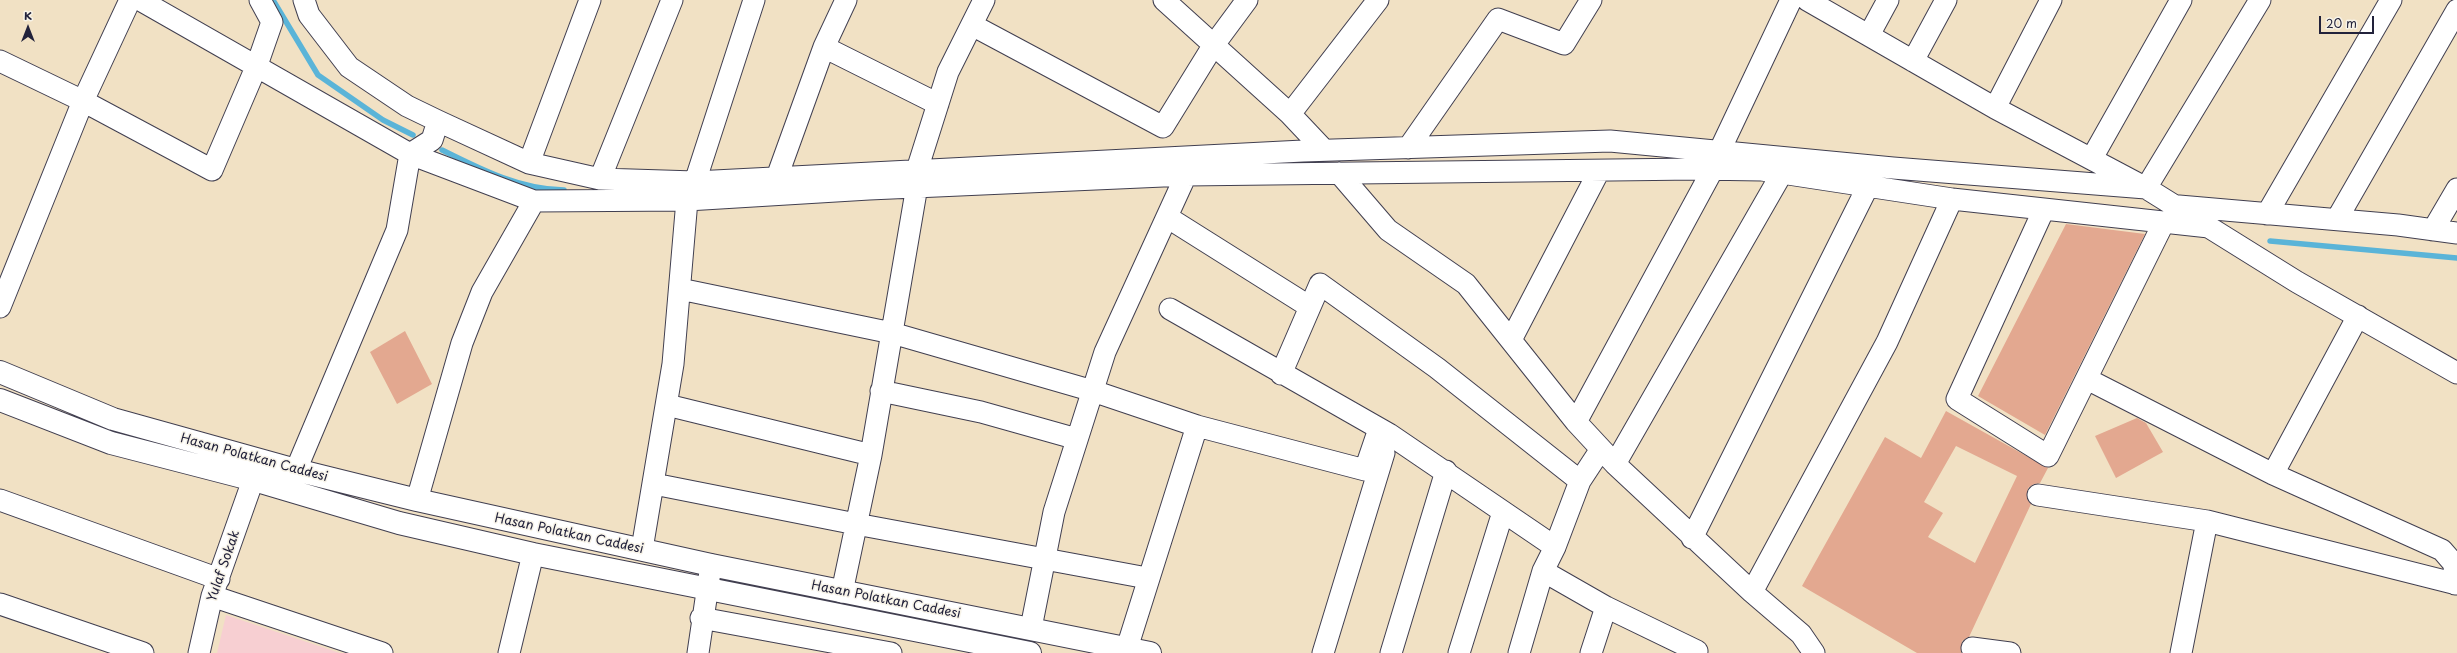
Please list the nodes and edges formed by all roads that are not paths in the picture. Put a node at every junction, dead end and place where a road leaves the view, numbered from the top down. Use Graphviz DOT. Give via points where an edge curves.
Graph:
graph roads {
  1 [pos="130,0"];
  2 [pos="140,0"];
  3 [pos="260,0"];
  4 [pos="590,0"];
  5 [pos="672,0"];
  6 [pos="754,0"];
  7 [pos="846,0"];
  8 [pos="984,0"];
  9 [pos="1164,0"];
  10 [pos="1247,0"];
  11 [pos="1378,0"];
  12 [pos="1591,0"];
  13 [pos="1791,0"];
  14 [pos="1807,0"];
  15 [pos="1888,0"];
  16 [pos="1946,0"];
  17 [pos="2051,0"];
  18 [pos="2180,0"];
  19 [pos="2260,0"];
  20 [pos="2391,0"];
  21 [pos="312,5"];
  22 [pos="2457,10"];
  23 [pos="972,25"];
  24 [pos="1869,35"];
  25 [pos="1213,46"];
  26 [pos="824,47"];
  27 [pos="1913,61"];
  28 [pos="0,62"];
  29 [pos="257,65"];
  30 [pos="83,101"];
  31 [pos="938,104"];
  32 [pos="1995,108"];
  33 [pos="1290,114"];
  34 [pos="438,121"];
  35 [pos="1162,127"];
  36 [pos="1408,148"];
  37 [pos="1324,150"];
  38 [pos="410,154"];
  39 [pos="2092,158"];
  40 [pos="1147,159"];
  41 [pos="1716,160"];
  42 [pos="529,163"];
  43 [pos="1599,172"];
  44 [pos="1339,173"];
  45 [pos="1782,173"];
  46 [pos="1186,175"];
  47 [pos="777,177"];
  48 [pos="600,178"];
  49 [pos="917,178"];
  50 [pos="1868,186"];
  51 [pos="2146,188"];
  52 [pos="2457,189"];
  53 [pos="691,191"];
  54 [pos="1952,199"];
  55 [pos="534,201"];
  56 [pos="2044,209"];
  57 [pos="2169,214"];
  58 [pos="2267,214"];
  59 [pos="1167,217"];
  60 [pos="2337,219"];
  61 [pos="2433,230"];
  62 [pos="2457,233"];
  63 [pos="680,289"];
  64 [pos="0,307"];
  65 [pos="1310,307"];
  66 [pos="1170,309"];
  67 [pos="2358,316"];
  68 [pos="892,333"];
  69 [pos="1511,340"];
  70 [pos="0,372"];
  71 [pos="2457,373"];
  72 [pos="1281,374"];
  73 [pos="2087,379"];
  74 [pos="881,390"];
  75 [pos="1092,391"];
  76 [pos="0,400"];
  77 [pos="667,405"];
  78 [pos="1576,422"];
  79 [pos="1197,426"];
  80 [pos="1384,432"];
  81 [pos="1077,439"];
  82 [pos="871,455"];
  83 [pos="1608,457"];
  84 [pos="257,470"];
  85 [pos="296,470"];
  86 [pos="1446,471"];
  87 [pos="2273,474"];
  88 [pos="1580,481"];
  89 [pos="654,484"];
  90 [pos="2038,495"];
  91 [pos="0,500"];
  92 [pos="417,500"];
  93 [pos="1503,512"];
  94 [pos="2207,521"];
  95 [pos="856,524"];
  96 [pos="1692,538"];
  97 [pos="1556,547"];
  98 [pos="642,550"];
  99 [pos="533,554"];
  100 [pos="1045,560"];
  101 [pos="711,565"];
  102 [pos="1543,570"];
  103 [pos="2456,573"];
  104 [pos="1147,578"];
  105 [pos="216,588"];
  106 [pos="706,589"];
  107 [pos="842,592"];
  108 [pos="1752,592"];
  109 [pos="0,604"];
  110 [pos="1606,607"];
  111 [pos="702,618"];
  112 [pos="1031,628"];
  113 [pos="1127,648"];
  114 [pos="1972,648"];
  115 [pos="143,653"];
  116 [pos="199,653"];
  117 [pos="382,653"];
  118 [pos="509,653"];
  119 [pos="698,653"];
  120 [pos="891,653"];
  121 [pos="1030,653"];
  122 [pos="1150,653"];
  123 [pos="1323,653"];
  124 [pos="1392,653"];
  125 [pos="1458,653"];
  126 [pos="1519,653"];
  127 [pos="1591,653"];
  128 [pos="1696,653"];
  129 [pos="1814,653"];
  130 [pos="2010,653"];
  131 [pos="2181,653"];
  1 -- 30 [label="street"];
  2 -- 29 [label="street"];
  3 -- 29 [label="street" via="272,22"];
  4 -- 42 [label="street"];
  5 -- 48 [label="street"];
  6 -- 53 [label="street"];
  7 -- 26 [label="street"];
  8 -- 23 [label="street"];
  9 -- 25 [label="street"];
  10 -- 25 [label="street"];
  11 -- 33 [label="street"];
  12 -- 36 [label="street" via="1564,44 1498,19"];
  13 -- 41 [label="street"];
  14 -- 24 [label="street"];
  15 -- 24 [label="street"];
  16 -- 27 [label="street"];
  17 -- 32 [label="street"];
  18 -- 39 [label="street"];
  19 -- 51 [label="street"];
  20 -- 58 [label="street"];
  21 -- 34 [label="street" via="349,67 407,106"];
  22 -- 60 [label="street"];
  23 -- 31 [label="street" via="948,72"];
  23 -- 35 [label="street"];
  24 -- 27 [label="street"];
  25 -- 33 [label="street"];
  25 -- 35 [label="street"];
  26 -- 31 [label="street"];
  26 -- 47 [label="street"];
  27 -- 32 [label="street"];
  28 -- 30 [label="street"];
  29 -- 30 [label="street" via="212,170"];
  29 -- 38 [label="street"];
  30 -- 64 [label="street"];
  31 -- 49 [label="street"];
  32 -- 39 [label="street"];
  33 -- 37 [label="street"];
  34 -- 38 [label="street" via="432,140"];
  34 -- 42 [label="street"];
  35 -- 40 [label="street"];
  36 -- 37 [label="street"];
  36 -- 41 [label="street" via="1610,141"];
  37 -- 40 [label="street"];
  38 -- 55 [label="street"];
  38 -- 85 [label="street" via="397,230"];
  39 -- 51 [label="street"];
  40 -- 49 [label="street"];
  41 -- 43 [label="street"];
  41 -- 45 [label="street"];
  41 -- 51 [label="street" via="1893,168"];
  41 -- 78 [label="street"];
  42 -- 48 [label="street"];
  43 -- 44 [label="street"];
  43 -- 69 [label="street"];
  44 -- 46 [label="street"];
  44 -- 69 [label="street" via="1388,230 1466,284"];
  45 -- 50 [label="street"];
  45 -- 83 [label="street"];
  46 -- 49 [label="street"];
  46 -- 59 [label="street"];
  47 -- 49 [label="street"];
  47 -- 53 [label="street"];
  48 -- 53 [label="street"];
  49 -- 53 [label="street"];
  49 -- 68 [label="street"];
  50 -- 54 [label="street"];
  50 -- 96 [label="street"];
  51 -- 57 [label="street"];
  52 -- 61 [label="street"];
  53 -- 55 [label="street"];
  53 -- 63 [label="street"];
  54 -- 56 [label="street"];
  54 -- 108 [label="street" via="1887,342"];
  55 -- 92 [label="street" via="482,292 462,343"];
  56 -- 57 [label="street"];
  56 -- 73 [label="street" via="1957,399 2048,456"];
  57 -- 58 [label="street"];
  57 -- 67 [label="street" via="2209,227"];
  57 -- 73 [label="street"];
  58 -- 60 [label="street"];
  59 -- 65 [label="street"];
  59 -- 75 [label="street" via="1105,352"];
  60 -- 61 [label="street"];
  61 -- 62 [label="street"];
  63 -- 68 [label="street"];
  63 -- 77 [label="street"];
  65 -- 72 [label="street"];
  65 -- 88 [label="street" via="1320,284 1437,368"];
  66 -- 72 [label="street"];
  67 -- 71 [label="street"];
  67 -- 87 [label="street"];
  68 -- 74 [label="street"];
  68 -- 75 [label="street"];
  69 -- 78 [label="street"];
  70 -- 84 [label="main road, Hasan Polatkan Caddesi" via="113,419"];
  72 -- 80 [label="street"];
  73 -- 87 [label="street"];
  74 -- 81 [label="street" via="981,412"];
  74 -- 82 [label="street"];
  75 -- 79 [label="street"];
  75 -- 81 [label="street"];
  76 -- 84 [label="main road, Hasan Polatkan Caddesi" via="111,443"];
  77 -- 82 [label="street"];
  77 -- 89 [label="street"];
  78 -- 83 [label="street"];
  79 -- 80 [label="street" via="1365,470"];
  79 -- 104 [label="street"];
  80 -- 86 [label="street"];
  80 -- 123 [label="street"];
  81 -- 100 [label="street" via="1054,512"];
  82 -- 95 [label="street"];
  83 -- 88 [label="street"];
  83 -- 96 [label="street"];
  84 -- 85 [label="main road, Hasan Polatkan Caddesi"];
  84 -- 99 [label="main road, Hasan Polatkan Caddesi" via="399,523"];
  84 -- 105 [label="street, Yulaf Sokak"];
  85 -- 92 [label="main road, Hasan Polatkan Caddesi"];
  86 -- 93 [label="street"];
  86 -- 124 [label="street"];
  87 -- 103 [label="street" via="2442,550"];
  88 -- 97 [label="street"];
  89 -- 95 [label="street"];
  89 -- 98 [label="street"];
  90 -- 94 [label="street"];
  91 -- 105 [label="street"];
  92 -- 98 [label="main road, Hasan Polatkan Caddesi"];
  93 -- 97 [label="street"];
  93 -- 125 [label="street"];
  94 -- 103 [label="street"];
  94 -- 131 [label="street"];
  95 -- 100 [label="street"];
  95 -- 107 [label="street"];
  96 -- 108 [label="street"];
  97 -- 102 [label="street"];
  98 -- 101 [label="main road, Hasan Polatkan Caddesi"];
  99 -- 106 [label="main road, Hasan Polatkan Caddesi"];
  99 -- 118 [label="street"];
  100 -- 104 [label="street"];
  100 -- 112 [label="street"];
  101 -- 106 [label="street"];
  101 -- 107 [label="main road, Hasan Polatkan Caddesi"];
  102 -- 110 [label="street"];
  102 -- 126 [label="street"];
  104 -- 113 [label="street"];
  105 -- 116 [label="street, Yulaf Sokak"];
  105 -- 117 [label="street"];
  106 -- 111 [label="street"];
  106 -- 121 [label="main road, Hasan Polatkan Caddesi"];
  107 -- 112 [label="main road, Hasan Polatkan Caddesi"];
  108 -- 129 [label="street" via="1801,634"];
  109 -- 115 [label="street"];
  110 -- 127 [label="street"];
  110 -- 128 [label="street" via="1697,651"];
  111 -- 119 [label="street"];
  111 -- 120 [label="street"];
  112 -- 113 [label="main road, Hasan Polatkan Caddesi"];
  113 -- 122 [label="main road, Hasan Polatkan Caddesi"];
  114 -- 130 [label="street"];
}
